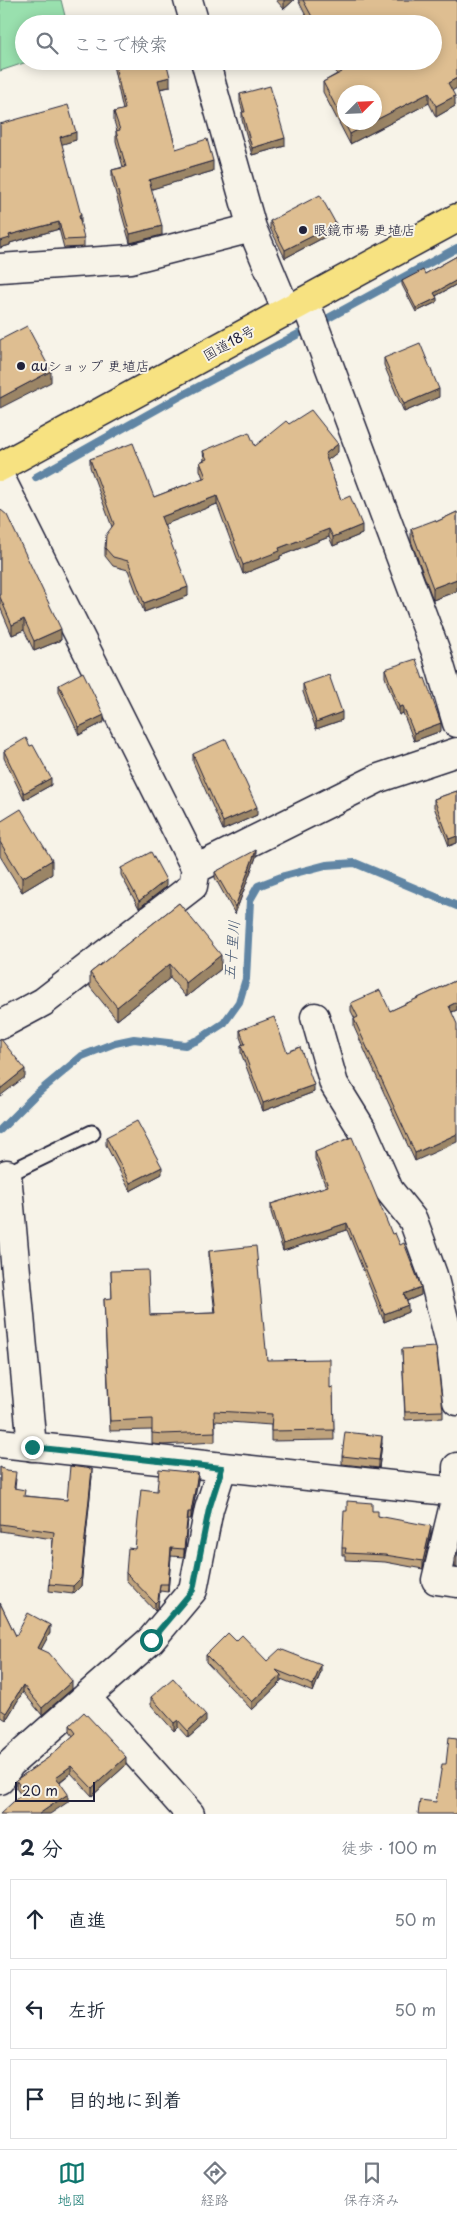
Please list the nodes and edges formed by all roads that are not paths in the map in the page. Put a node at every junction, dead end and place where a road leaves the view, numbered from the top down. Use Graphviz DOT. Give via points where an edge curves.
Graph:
graph roads {
  1 [pos="208,70"];
  2 [pos="457,218"];
  3 [pos="252,228"];
  4 [pos="0,268"];
  5 [pos="296,306"];
  6 [pos="0,467"];
  7 [pos="0,478"];
  8 [pos="447,648"];
  9 [pos="457,723"];
  10 [pos="457,752"];
  11 [pos="196,869"];
  12 [pos="315,1018"];
  13 [pos="0,1025"];
  14 [pos="92,1133"];
  15 [pos="8,1174"];
  16 [pos="6,1226"];
  17 [pos="457,1401"];
  18 [pos="0,1443"];
  19 [pos="32,1447"];
  20 [pos="457,1467"];
  21 [pos="222,1468"];
  22 [pos="457,1492"];
  23 [pos="457,1583"];
  24 [pos="86,1697"];
  25 [pos="3,1767"];
  26 [pos="190,1814"];
  1 -- 3 [label="street"];
  2 -- 5 [label="highway, 国道18号"];
  3 -- 4 [label="street" via="131,259"];
  3 -- 5 [label="street"];
  5 -- 6 [label="highway, 国道18号"];
  5 -- 8 [label="street"];
  7 -- 11 [label="street"];
  8 -- 9 [label="street"];
  10 -- 11 [label="street" via="379,778"];
  11 -- 13 [label="street" via="193,886 43,1002"];
  12 -- 17 [label="street" via="334,1084 363,1131 389,1190 413,1220 433,1275 451,1347"];
  14 -- 15 [label="lane"];
  15 -- 16 [label="street"];
  16 -- 19 [label="street"];
  18 -- 19 [label="street"];
  19 -- 21 [label="street"];
  20 -- 22 [label="street"];
  21 -- 22 [label="street"];
  21 -- 24 [label="street" via="209,1509 193,1590 151,1640"];
  22 -- 23 [label="street" via="436,1580"];
  24 -- 25 [label="street"];
  24 -- 26 [label="street"];
}
